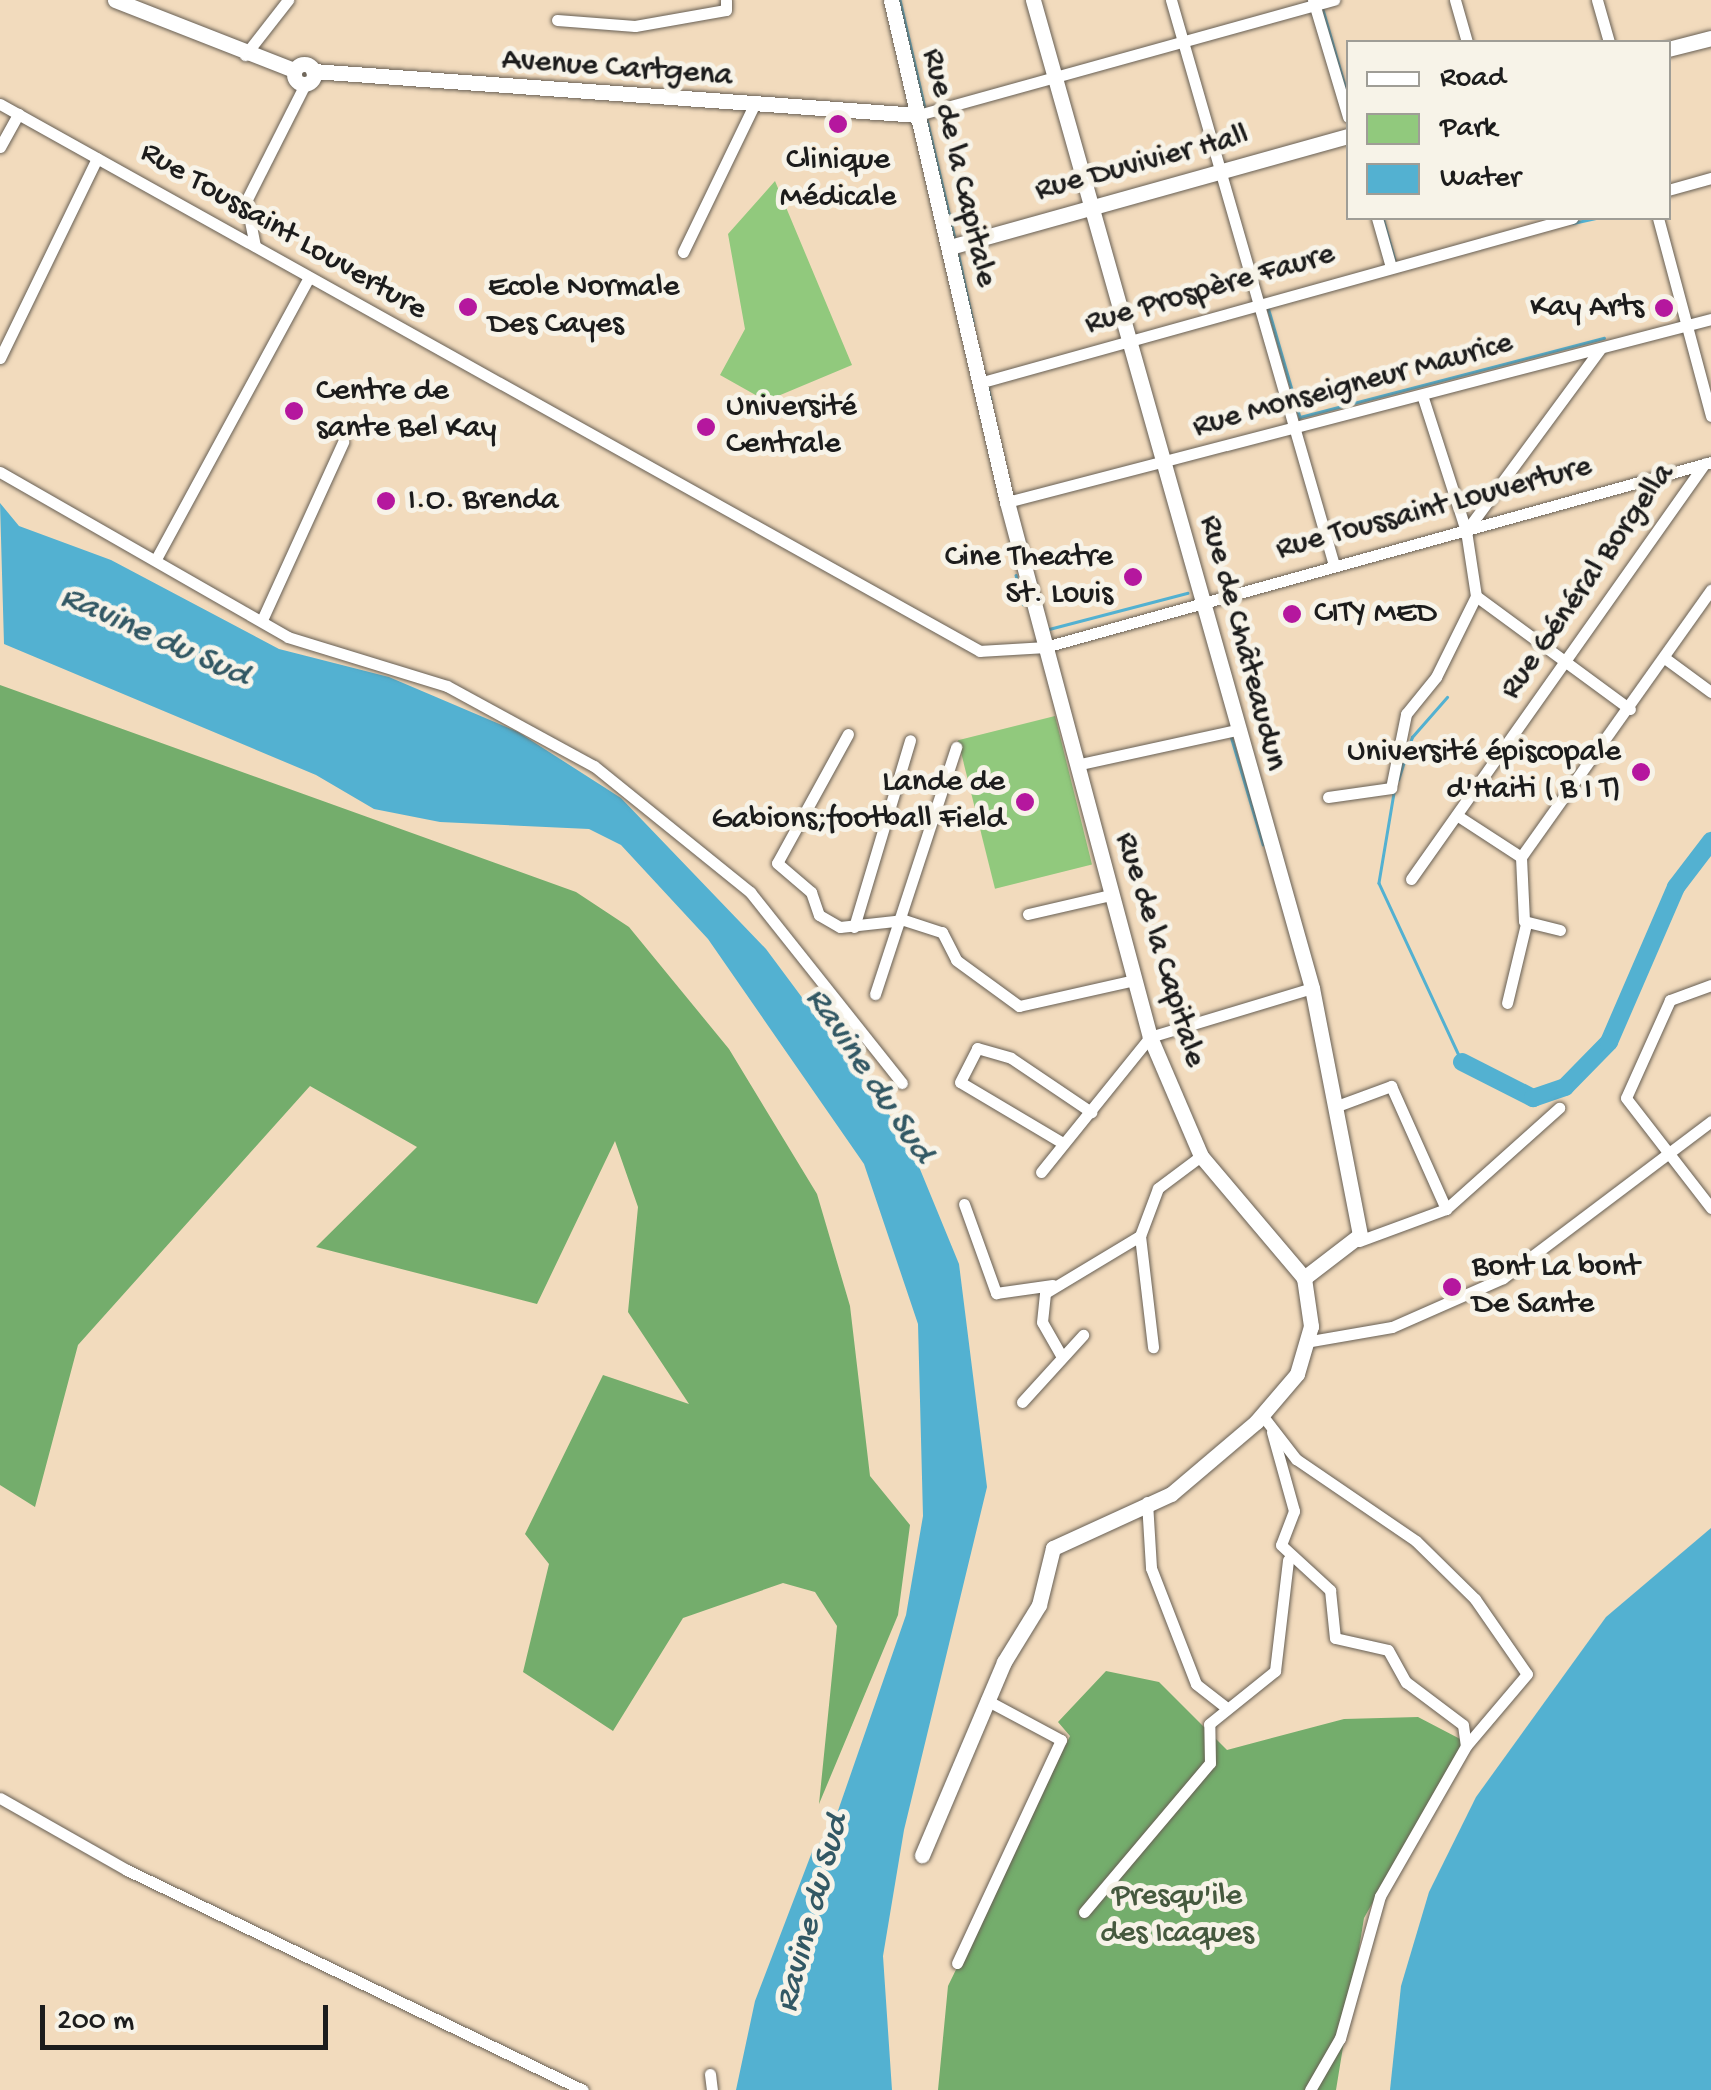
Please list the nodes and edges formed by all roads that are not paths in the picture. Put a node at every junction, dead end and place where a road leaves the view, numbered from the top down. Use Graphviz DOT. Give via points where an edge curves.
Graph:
graph roads {
  1 [pos="114,0"];
  2 [pos="288,0"];
  3 [pos="726,0"];
  4 [pos="891,0"];
  5 [pos="1032,0"];
  6 [pos="1171,0"];
  7 [pos="1334,0"];
  8 [pos="1455,0"];
  9 [pos="1597,0"];
  10 [pos="1314,3"];
  11 [pos="556,20"];
  12 [pos="1711,38"];
  13 [pos="1466,40"];
  14 [pos="1608,40"];
  15 [pos="1182,42"];
  16 [pos="1671,48"];
  17 [pos="246,55"];
  18 [pos="309,78"];
  19 [pos="1058,78"];
  20 [pos="0,104"];
  21 [pos="754,105"];
  22 [pos="1346,110"];
  23 [pos="18,114"];
  24 [pos="918,115"];
  25 [pos="1346,137"];
  26 [pos="0,148"];
  27 [pos="97,158"];
  28 [pos="1218,172"];
  29 [pos="1711,178"];
  30 [pos="1671,189"];
  31 [pos="1094,206"];
  32 [pos="1378,220"];
  33 [pos="1517,220"];
  34 [pos="1564,220"];
  35 [pos="1659,220"];
  36 [pos="1520,231"];
  37 [pos="255,246"];
  38 [pos="950,247"];
  39 [pos="682,252"];
  40 [pos="1391,267"];
  41 [pos="308,279"];
  42 [pos="1258,304"];
  43 [pos="1711,318"];
  44 [pos="1686,326"];
  45 [pos="1129,342"];
  46 [pos="1600,348"];
  47 [pos="0,358"];
  48 [pos="979,384"];
  49 [pos="1422,395"];
  50 [pos="1711,416"];
  51 [pos="1294,429"];
  52 [pos="344,442"];
  53 [pos="1708,462"];
  54 [pos="1164,465"];
  55 [pos="0,472"];
  56 [pos="1007,502"];
  57 [pos="1466,531"];
  58 [pos="156,559"];
  59 [pos="1334,564"];
  60 [pos="1711,590"];
  61 [pos="1476,596"];
  62 [pos="1204,600"];
  63 [pos="262,620"];
  64 [pos="1045,648"];
  65 [pos="1666,659"];
  66 [pos="1566,661"];
  67 [pos="1711,692"];
  68 [pos="1630,709"];
  69 [pos="1237,730"];
  70 [pos="848,734"];
  71 [pos="910,740"];
  72 [pos="956,747"];
  73 [pos="1076,765"];
  74 [pos="1328,796"];
  75 [pos="1458,816"];
  76 [pos="1521,857"];
  77 [pos="1411,879"];
  78 [pos="1110,895"];
  79 [pos="1028,914"];
  80 [pos="1526,924"];
  81 [pos="897,926"];
  82 [pos="854,927"];
  83 [pos="1560,930"];
  84 [pos="1134,980"];
  85 [pos="1711,984"];
  86 [pos="1312,988"];
  87 [pos="874,994"];
  88 [pos="1507,1003"];
  89 [pos="1150,1037"];
  90 [pos="902,1082"];
  91 [pos="1337,1106"];
  92 [pos="1559,1108"];
  93 [pos="1090,1112"];
  94 [pos="1711,1121"];
  95 [pos="1062,1142"];
  96 [pos="1675,1153"];
  97 [pos="1201,1156"];
  98 [pos="1042,1172"];
  99 [pos="964,1204"];
  100 [pos="1711,1208"];
  101 [pos="1446,1209"];
  102 [pos="1140,1236"];
  103 [pos="1359,1241"];
  104 [pos="1304,1278"];
  105 [pos="1052,1285"];
  106 [pos="1083,1335"];
  107 [pos="1311,1341"];
  108 [pos="1154,1347"];
  109 [pos="1062,1358"];
  110 [pos="1022,1402"];
  111 [pos="1262,1415"];
  112 [pos="1272,1432"];
  113 [pos="1147,1502"];
  114 [pos="1288,1560"];
  115 [pos="986,1700"];
  116 [pos="1224,1706"];
  117 [pos="1466,1746"];
  118 [pos="0,1798"];
  119 [pos="922,1855"];
  120 [pos="1084,1912"];
  121 [pos="957,1963"];
  122 [pos="710,2074"];
  123 [pos="583,2090"];
  124 [pos="712,2090"];
  125 [pos="1310,2090"];
  1 -- 17 [label="street"];
  2 -- 17 [label="street"];
  3 -- 11 [label="street" via="726,10 635,26"];
  4 -- 24 [label="street, Rue de la Capitale"];
  5 -- 19 [label="street, Rue de Châteaudun"];
  6 -- 15 [label="street"];
  7 -- 10 [label="street"];
  8 -- 13 [label="street"];
  9 -- 14 [label="street"];
  10 -- 15 [label="street"];
  10 -- 22 [label="street"];
  12 -- 16 [label="street"];
  15 -- 19 [label="street"];
  15 -- 28 [label="street"];
  17 -- 18 [label="street, Avenue Cartgena"];
  18 -- 21 [label="street, Avenue Cartgena"];
  18 -- 37 [label="street" via="246,201"];
  19 -- 24 [label="street"];
  19 -- 31 [label="street, Rue de Châteaudun"];
  20 -- 23 [label="street, Rue Toussaint Louverture"];
  21 -- 24 [label="street, Avenue Cartgena"];
  21 -- 39 [label="street"];
  23 -- 26 [label="street"];
  23 -- 27 [label="street, Rue Toussaint Louverture"];
  24 -- 38 [label="street, Rue de la Capitale"];
  25 -- 28 [label="street, Rue Duvivier Hall"];
  27 -- 37 [label="street, Rue Toussaint Louverture"];
  27 -- 47 [label="street"];
  28 -- 31 [label="street, Rue Duvivier Hall"];
  28 -- 42 [label="street"];
  29 -- 30 [label="street"];
  31 -- 38 [label="street, Rue Duvivier Hall"];
  31 -- 45 [label="street, Rue de Châteaudun"];
  32 -- 40 [label="street"];
  33 -- 36 [label="street"];
  34 -- 36 [label="street, Rue Prospère Faure"];
  35 -- 44 [label="street"];
  36 -- 40 [label="street, Rue Prospère Faure"];
  37 -- 41 [label="street, Rue Toussaint Louverture"];
  38 -- 48 [label="street, Rue de la Capitale"];
  40 -- 42 [label="street, Rue Prospère Faure"];
  41 -- 58 [label="street"];
  41 -- 64 [label="street, Rue Toussaint Louverture" via="952,639 980,651"];
  42 -- 45 [label="street, Rue Prospère Faure"];
  42 -- 51 [label="street"];
  43 -- 44 [label="street, Rue Monseigneur Maurice"];
  44 -- 46 [label="street, Rue Monseigneur Maurice"];
  44 -- 50 [label="street"];
  45 -- 48 [label="street, Rue Prospère Faure"];
  45 -- 54 [label="street, Rue de Châteaudun"];
  46 -- 49 [label="street, Rue Monseigneur Maurice"];
  46 -- 57 [label="street"];
  48 -- 56 [label="street, Rue de la Capitale"];
  49 -- 51 [label="street, Rue Monseigneur Maurice"];
  49 -- 57 [label="street"];
  51 -- 54 [label="street, Rue Monseigneur Maurice"];
  51 -- 59 [label="street"];
  52 -- 63 [label="street"];
  53 -- 57 [label="street, Rue Toussaint Louverture"];
  53 -- 66 [label="street, Rue Général Borgella"];
  54 -- 56 [label="street, Rue Monseigneur Maurice"];
  54 -- 62 [label="street, Rue de Châteaudun"];
  55 -- 58 [label="street"];
  56 -- 64 [label="street, Rue de la Capitale"];
  57 -- 59 [label="street, Rue Toussaint Louverture"];
  57 -- 61 [label="street"];
  58 -- 63 [label="street"];
  59 -- 62 [label="street, Rue Toussaint Louverture"];
  60 -- 65 [label="street"];
  61 -- 66 [label="street"];
  61 -- 74 [label="street" via="1436,677 1406,714 1390,788"];
  62 -- 64 [label="street, Rue Toussaint Louverture"];
  62 -- 69 [label="street, Rue de Châteaudun"];
  63 -- 90 [label="street" via="308,647 468,695 608,776 750,892"];
  64 -- 73 [label="street, Rue de la Capitale"];
  65 -- 67 [label="street"];
  65 -- 68 [label="street"];
  66 -- 68 [label="street"];
  66 -- 75 [label="street, Rue Général Borgella"];
  68 -- 76 [label="street"];
  69 -- 73 [label="street"];
  69 -- 86 [label="street, Rue de Châteaudun"];
  70 -- 82 [label="street" via="777,863 811,892 819,915"];
  71 -- 82 [label="street"];
  72 -- 81 [label="street"];
  73 -- 78 [label="street, Rue de la Capitale"];
  75 -- 76 [label="street"];
  75 -- 77 [label="street, Rue Général Borgella"];
  76 -- 80 [label="street"];
  78 -- 79 [label="street"];
  78 -- 84 [label="street, Rue de la Capitale"];
  80 -- 83 [label="street"];
  80 -- 88 [label="street"];
  81 -- 82 [label="street"];
  81 -- 84 [label="street" via="942,932 956,960 1019,1006"];
  81 -- 87 [label="street"];
  84 -- 89 [label="street, Rue de la Capitale"];
  85 -- 96 [label="street" via="1670,1000 1626,1098"];
  86 -- 89 [label="street"];
  86 -- 91 [label="street, Rue de Châteaudun"];
  89 -- 93 [label="street"];
  89 -- 97 [label="street, Rue de la Capitale"];
  91 -- 101 [label="street" via="1391,1086"];
  91 -- 103 [label="street, Rue de Châteaudun"];
  92 -- 101 [label="street"];
  93 -- 95 [label="street"];
  93 -- 95 [label="street" via="1011,1058 977,1048 960,1082"];
  94 -- 96 [label="street"];
  95 -- 98 [label="street"];
  96 -- 100 [label="street"];
  96 -- 107 [label="street" via="1502,1278 1392,1326"];
  97 -- 102 [label="street" via="1158,1188"];
  97 -- 104 [label="street, Rue de la Capitale"];
  99 -- 105 [label="street" via="996,1293"];
  101 -- 103 [label="street"];
  102 -- 105 [label="street"];
  102 -- 108 [label="street"];
  103 -- 104 [label="street"];
  104 -- 107 [label="street"];
  105 -- 109 [label="street" via="1042,1322"];
  106 -- 109 [label="street"];
  107 -- 111 [label="street"];
  109 -- 110 [label="street"];
  111 -- 112 [label="street"];
  111 -- 113 [label="street" via="1171,1494"];
  112 -- 114 [label="street" via="1294,1504 1280,1539"];
  112 -- 117 [label="street" via="1364,1512 1416,1542 1512,1646 1527,1674"];
  113 -- 115 [label="street" via="1053,1548 1039,1605"];
  113 -- 116 [label="street" via="1151,1568 1196,1684"];
  114 -- 116 [label="street" via="1275,1671"];
  114 -- 117 [label="street" via="1330,1590 1336,1638 1388,1650 1406,1682 1464,1725"];
  115 -- 119 [label="street"];
  115 -- 121 [label="street" via="1061,1740"];
  116 -- 120 [label="street" via="1207,1728 1210,1762"];
  117 -- 125 [label="street" via="1380,1896 1340,2038"];
  118 -- 123 [label="street" via="128,1870"];
  122 -- 124 [label="street"];
}
